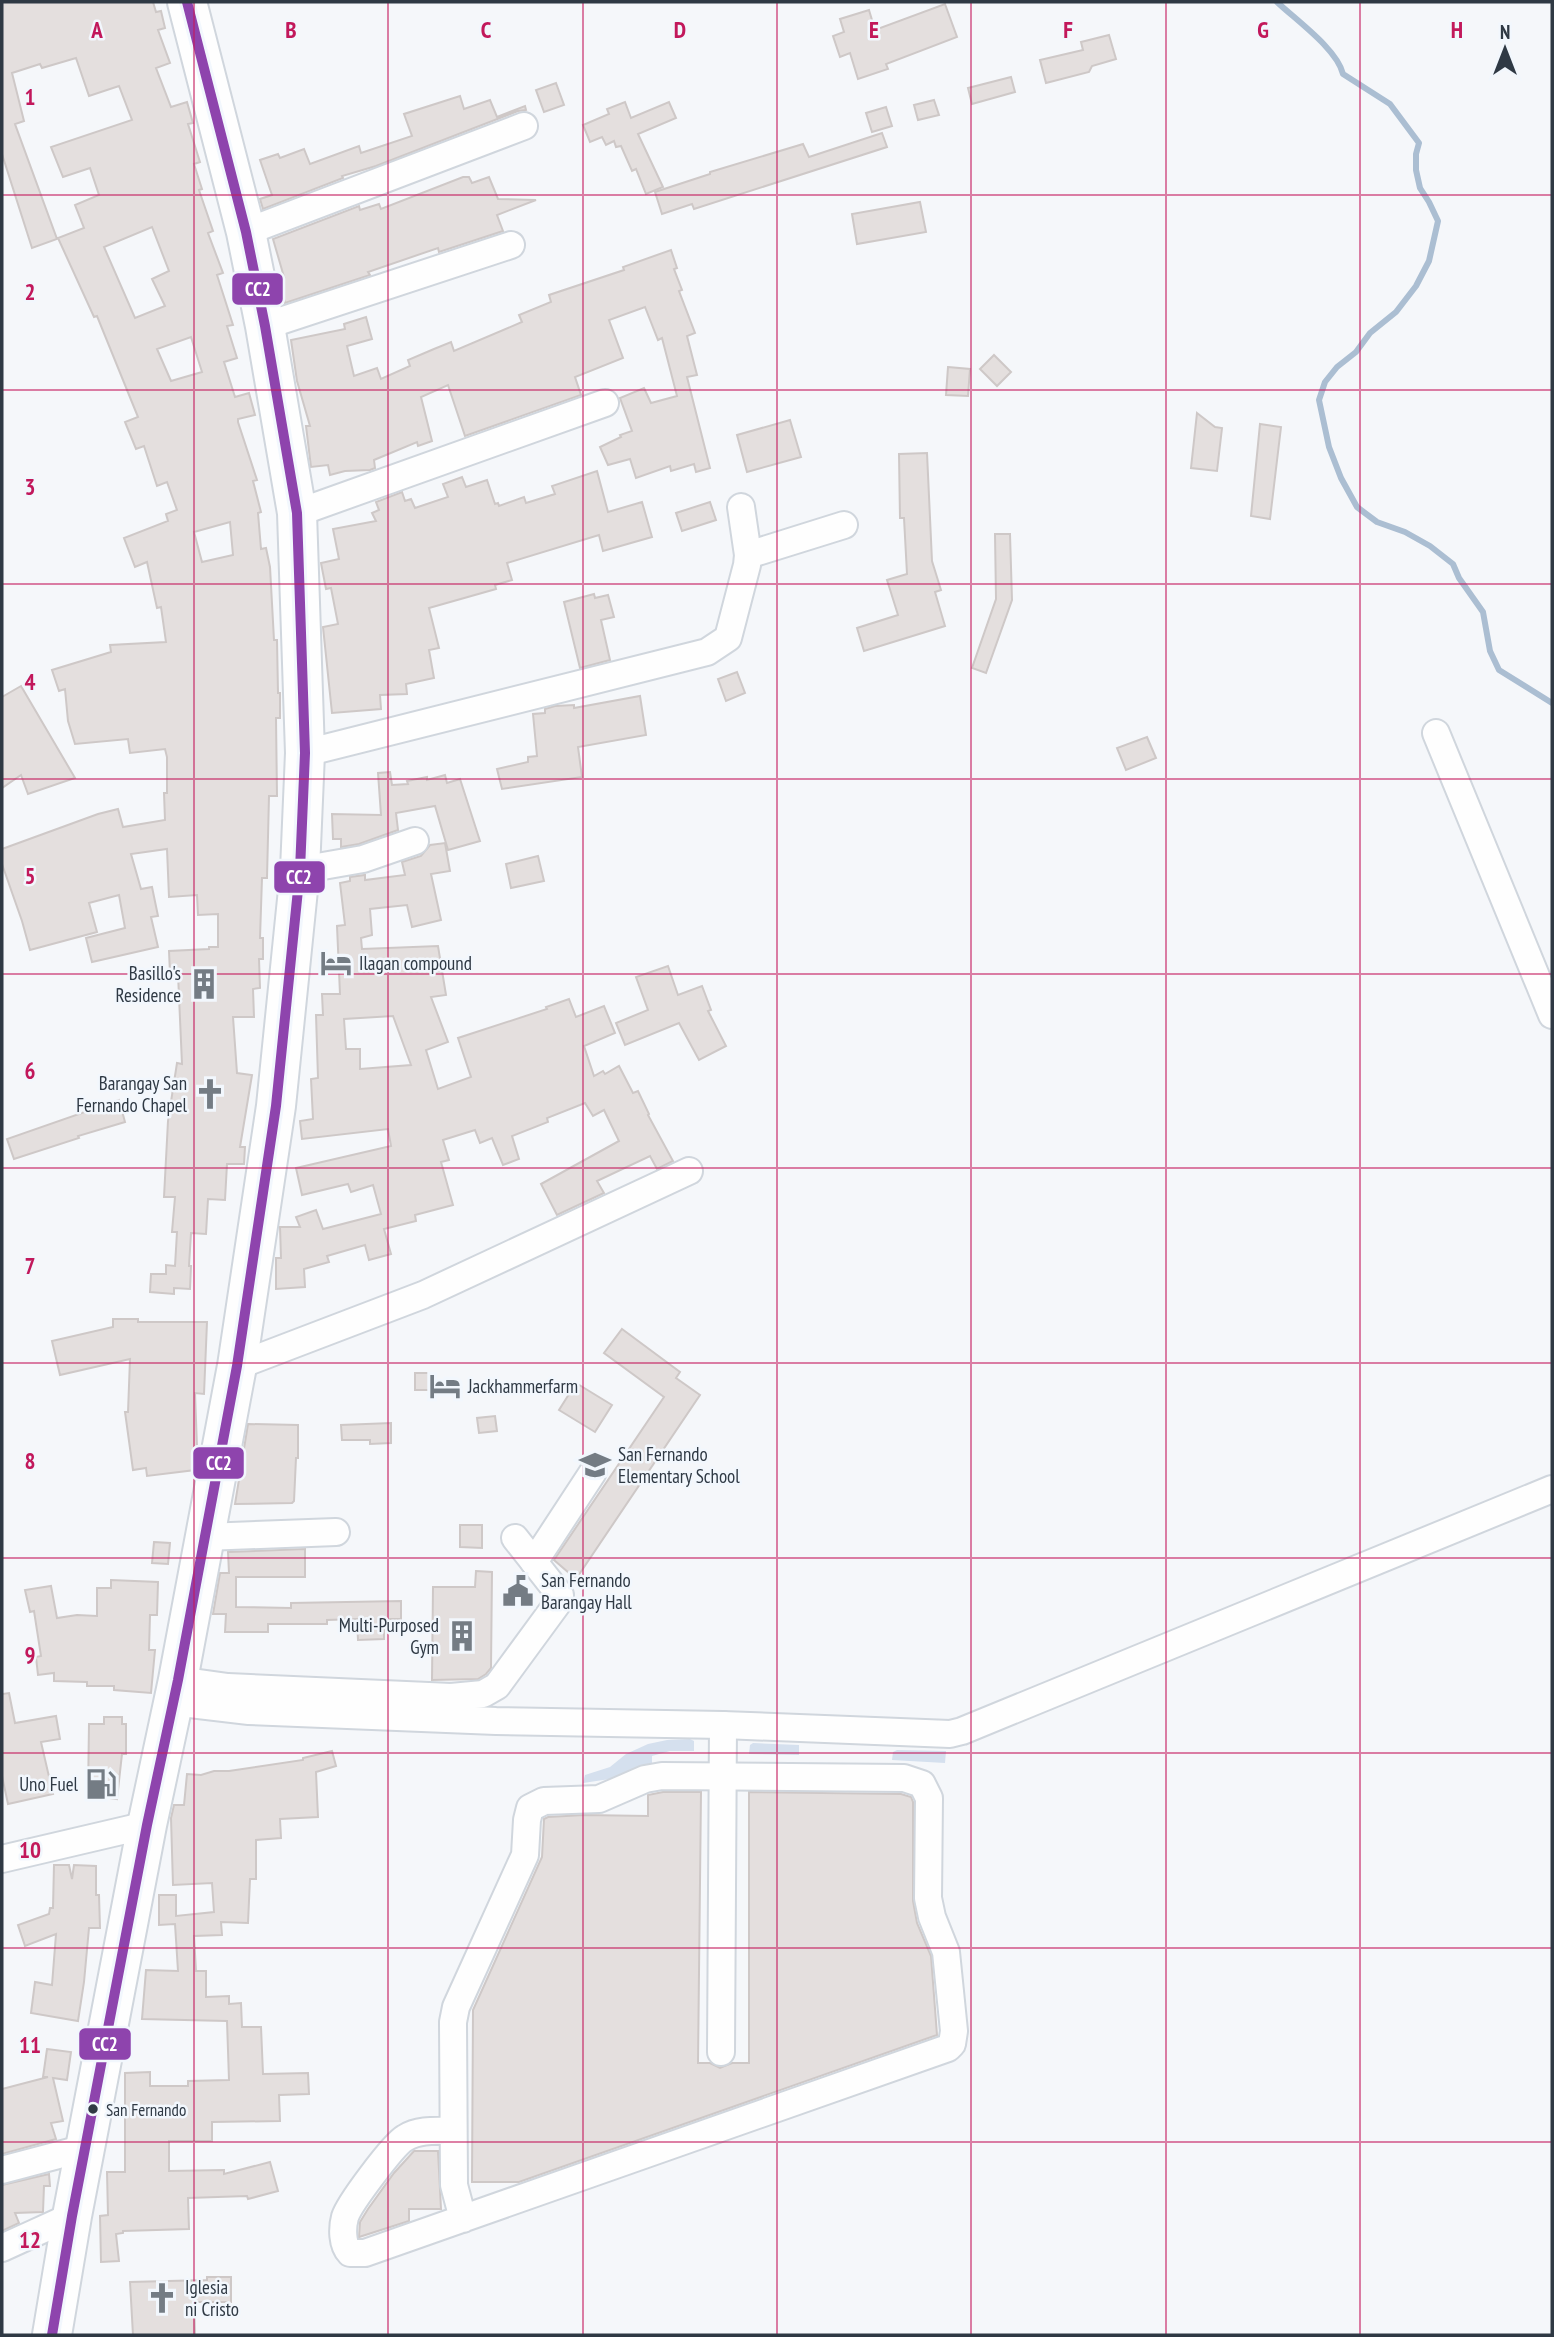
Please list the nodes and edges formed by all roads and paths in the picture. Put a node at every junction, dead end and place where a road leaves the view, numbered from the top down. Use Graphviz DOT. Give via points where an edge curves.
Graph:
graph roads {
  1 [pos="187,2"];
  2 [pos="524,126"];
  3 [pos="246,232"];
  4 [pos="511,245"];
  5 [pos="265,326"];
  6 [pos="605,404"];
  7 [pos="741,508"];
  8 [pos="297,513"];
  9 [pos="844,525"];
  10 [pos="748,555"];
  11 [pos="1436,733"];
  12 [pos="305,753"];
  13 [pos="415,841"];
  14 [pos="300,870"];
  15 [pos="1552,1015"];
  16 [pos="689,1171"];
  17 [pos="237,1366"];
  18 [pos="593,1472"];
  19 [pos="1552,1489"];
  20 [pos="336,1532"];
  21 [pos="205,1537"];
  22 [pos="515,1538"];
  23 [pos="534,1562"];
  24 [pos="175,1691"];
  25 [pos="723,1725"];
  26 [pos="723,1777"];
  27 [pos="147,1825"];
  28 [pos="5,1850"];
  29 [pos="721,2052"];
  30 [pos="453,2131"];
  31 [pos="85,2148"];
  32 [pos="2,2170"];
  33 [pos="72,2216"];
  34 [pos="463,2219"];
  35 [pos="2,2248"];
  36 [pos="52,2335"];
  1 -- 3 [label="highway"];
  2 -- 3 [label="street"];
  3 -- 5 [label="highway"];
  4 -- 5 [label="street"];
  5 -- 8 [label="highway"];
  6 -- 8 [label="street"];
  7 -- 10 [label="street"];
  8 -- 12 [label="highway"];
  9 -- 10 [label="street"];
  10 -- 12 [label="street" via="728,638 707,652"];
  11 -- 15 [label="street"];
  12 -- 14 [label="highway"];
  13 -- 14 [label="street" via="363,859"];
  14 -- 17 [label="highway" via="276,1106"];
  16 -- 17 [label="street" via="423,1295"];
  17 -- 21 [label="highway"];
  18 -- 23 [label="street"];
  19 -- 25 [label="street" via="955,1733"];
  20 -- 21 [label="street"];
  21 -- 24 [label="highway"];
  22 -- 23 [label="street"];
  23 -- 24 [label="street" via="560,1600 497,1686 483,1694 451,1697 237,1688"];
  24 -- 25 [label="street" via="249,1711"];
  24 -- 27 [label="highway"];
  25 -- 26 [label="street"];
  26 -- 29 [label="street"];
  26 -- 30 [label="street" via="652,1777 599,1799 544,1801 530,1808 525,1856 454,2015"];
  26 -- 34 [label="street" via="904,1778 922,1784 930,1805 928,1898 946,1952 952,2044"];
  27 -- 28 [label="street"];
  27 -- 31 [label="highway"];
  30 -- 34 [label="street" via="454,2185"];
  30 -- 34 [label="street" via="411,2134 396,2145 347,2212 345,2245 350,2253 365,2253"];
  31 -- 32 [label="street"];
  31 -- 33 [label="highway"];
  33 -- 35 [label="street"];
  33 -- 36 [label="highway"];
}
